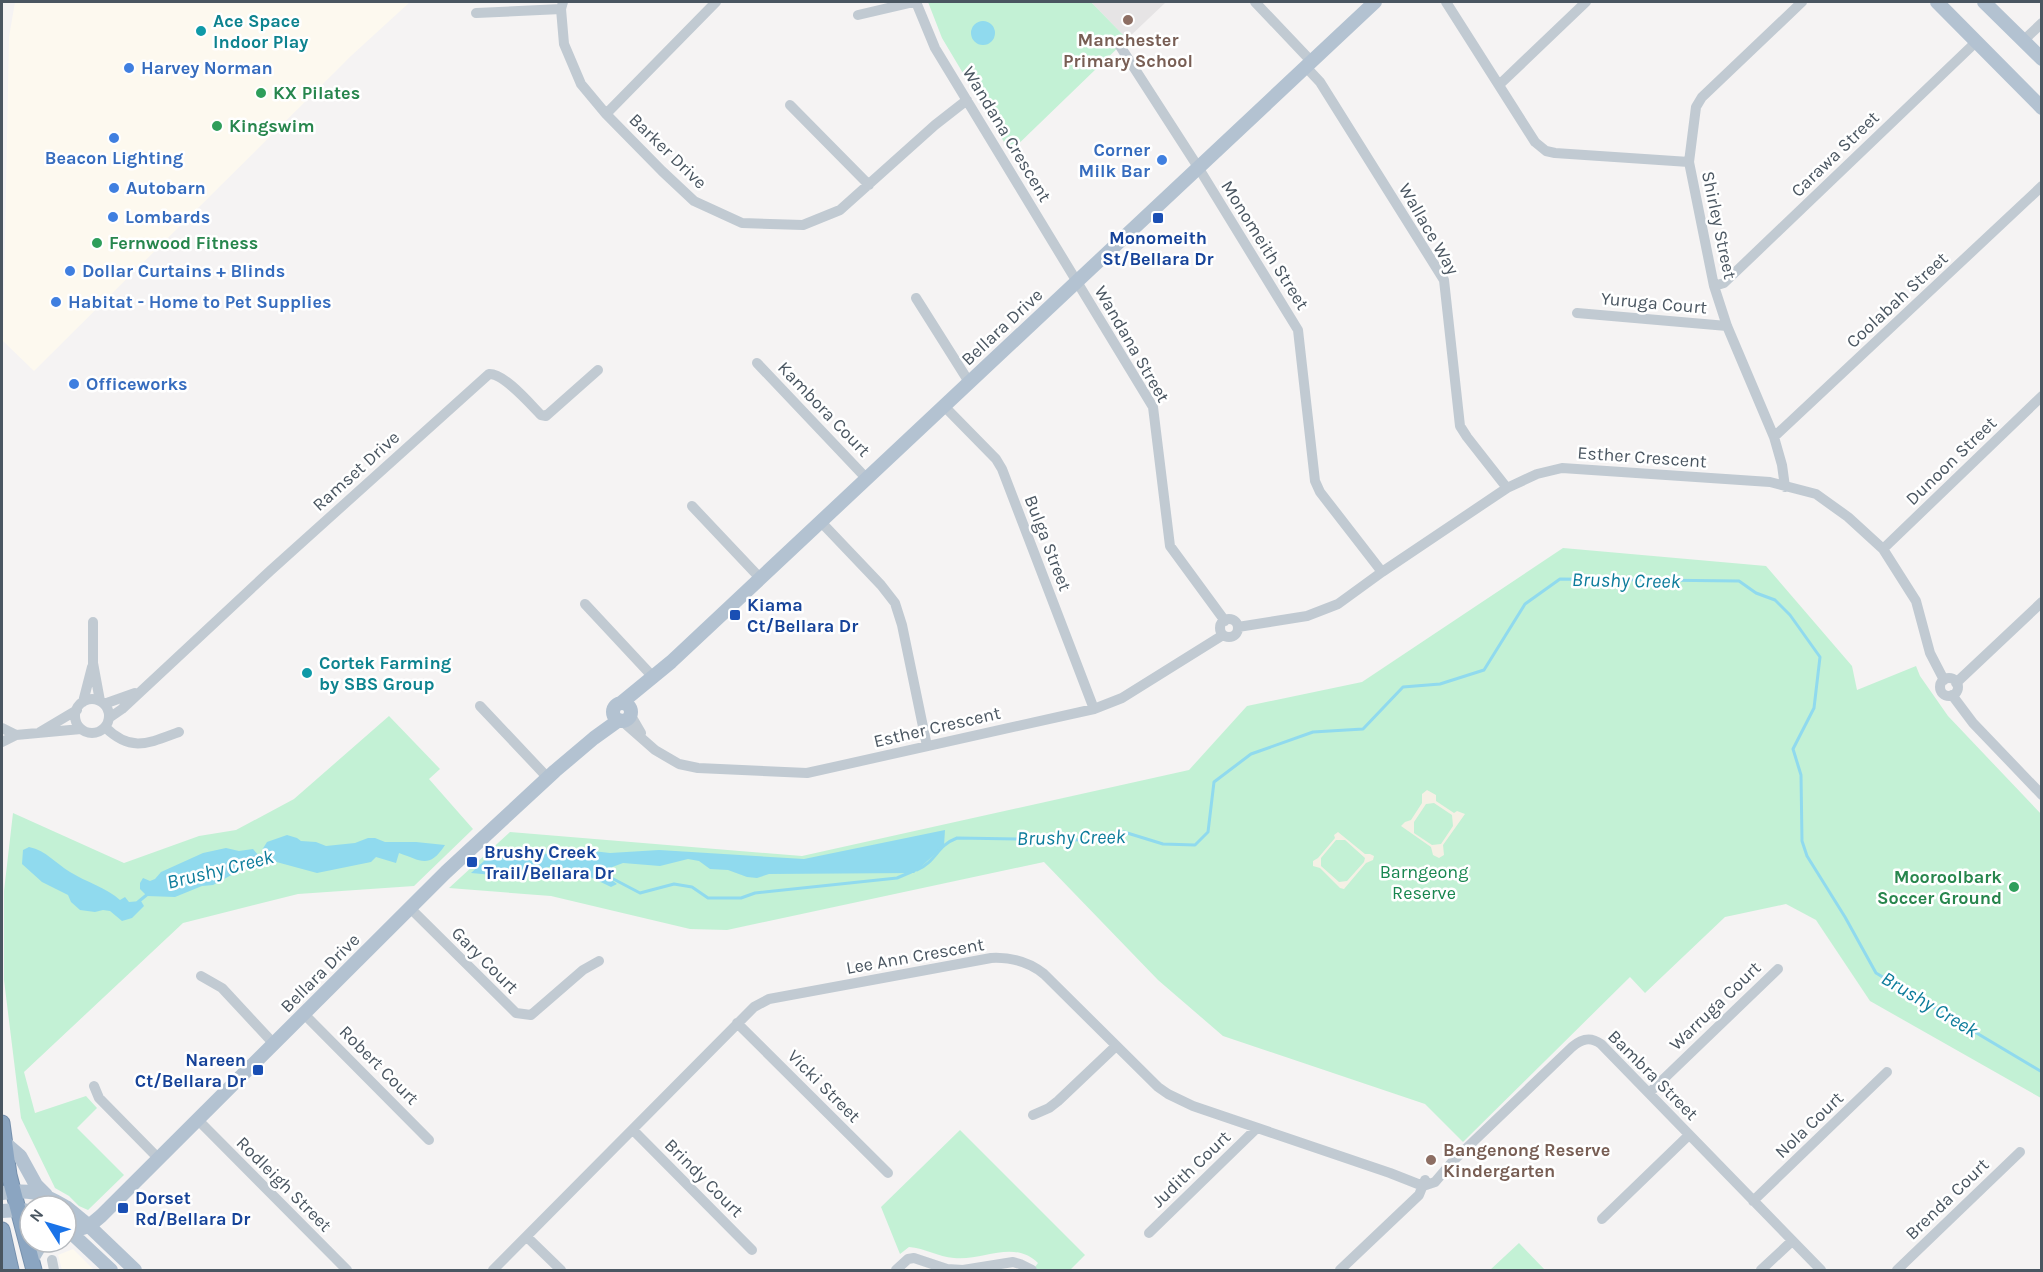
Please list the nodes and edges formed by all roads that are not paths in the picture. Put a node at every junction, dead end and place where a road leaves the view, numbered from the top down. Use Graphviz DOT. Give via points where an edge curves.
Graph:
graph roads {
  1 [pos="716,2"];
  2 [pos="915,2"];
  3 [pos="1255,2"];
  4 [pos="1375,2"];
  5 [pos="1446,2"];
  6 [pos="1586,2"];
  7 [pos="1802,2"];
  8 [pos="1937,2"];
  9 [pos="1984,2"];
  10 [pos="562,5"];
  11 [pos="476,13"];
  12 [pos="858,15"];
  13 [pos="2042,23"];
  14 [pos="2023,41"];
  15 [pos="1976,42"];
  16 [pos="1120,46"];
  17 [pos="2042,59"];
  18 [pos="1308,64"];
  19 [pos="1499,85"];
  20 [pos="967,100"];
  21 [pos="790,105"];
  22 [pos="2042,108"];
  23 [pos="606,114"];
  24 [pos="1689,162"];
  25 [pos="1198,167"];
  26 [pos="869,184"];
  27 [pos="2042,186"];
  28 [pos="1077,281"];
  29 [pos="1714,286"];
  30 [pos="916,298"];
  31 [pos="1577,313"];
  32 [pos="1727,326"];
  33 [pos="757,363"];
  34 [pos="598,369"];
  35 [pos="969,382"];
  36 [pos="2042,396"];
  37 [pos="944,406"];
  38 [pos="1774,437"];
  39 [pos="867,478"];
  40 [pos="1785,487"];
  41 [pos="1507,488"];
  42 [pos="692,506"];
  43 [pos="821,522"];
  44 [pos="1883,549"];
  45 [pos="1382,572"];
  46 [pos="760,578"];
  47 [pos="2042,602"];
  48 [pos="585,604"];
  49 [pos="1225,621"];
  50 [pos="93,622"];
  51 [pos="1238,627"];
  52 [pos="1223,635"];
  53 [pos="93,663"];
  54 [pos="654,678"];
  55 [pos="1944,680"];
  56 [pos="1956,683"];
  57 [pos="141,691"];
  58 [pos="1952,695"];
  59 [pos="102,703"];
  60 [pos="80,706"];
  61 [pos="480,706"];
  62 [pos="1094,709"];
  63 [pos="622,713"];
  64 [pos="107,722"];
  65 [pos="2,728"];
  66 [pos="81,729"];
  67 [pos="179,732"];
  68 [pos="37,734"];
  69 [pos="16,735"];
  70 [pos="2,741"];
  71 [pos="927,746"];
  72 [pos="548,778"];
  73 [pos="2042,795"];
  74 [pos="410,908"];
  75 [pos="599,961"];
  76 [pos="1778,969"];
  77 [pos="201,976"];
  78 [pos="304,1014"];
  79 [pos="737,1023"];
  80 [pos="274,1044"];
  81 [pos="1116,1046"];
  82 [pos="1887,1072"];
  83 [pos="94,1086"];
  84 [pos="1648,1092"];
  85 [pos="1033,1115"];
  86 [pos="198,1120"];
  87 [pos="2,1123"];
  88 [pos="1257,1128"];
  89 [pos="633,1130"];
  90 [pos="1689,1135"];
  91 [pos="429,1140"];
  92 [pos="5,1143"];
  93 [pos="2020,1152"];
  94 [pos="159,1159"];
  95 [pos="888,1173"];
  96 [pos="1424,1183"];
  97 [pos="8,1192"];
  98 [pos="42,1194"];
  99 [pos="45,1194"];
  100 [pos="1754,1201"];
  101 [pos="18,1203"];
  102 [pos="18,1210"];
  103 [pos="2,1211"];
  104 [pos="78,1217"];
  105 [pos="1602,1219"];
  106 [pos="89,1226"];
  107 [pos="78,1229"];
  108 [pos="2,1230"];
  109 [pos="1149,1233"];
  110 [pos="527,1237"];
  111 [pos="78,1240"];
  112 [pos="1792,1241"];
  113 [pos="115,1250"];
  114 [pos="752,1250"];
  115 [pos="107,1267"];
  116 [pos="944,1269"];
  117 [pos="10,1270"];
  118 [pos="135,1270"];
  119 [pos="347,1270"];
  120 [pos="492,1270"];
  121 [pos="561,1270"];
  122 [pos="896,1270"];
  123 [pos="1032,1270"];
  124 [pos="1340,1270"];
  125 [pos="1761,1270"];
  126 [pos="1821,1270"];
  127 [pos="1897,1270"];
  1 -- 23 [label="street"];
  2 -- 12 [label="street"];
  2 -- 20 [label="street, Wandana Crescent" via="935,48"];
  3 -- 18 [label="street, Wallace Way"];
  4 -- 18 [label="main road, Bellara Drive"];
  5 -- 19 [label="street"];
  6 -- 19 [label="street"];
  7 -- 24 [label="street, Shirley Street" via="1702,97 1696,107"];
  8 -- 15 [label="main road"];
  9 -- 14 [label="main road"];
  10 -- 11 [label="street"];
  10 -- 23 [label="street, Barker Drive" via="564,44 581,84"];
  13 -- 14 [label="street"];
  14 -- 17 [label="main road"];
  15 -- 22 [label="main road"];
  15 -- 29 [label="street, Carawa Street" via="1724,284"];
  16 -- 25 [label="street, Monomeith Street"];
  18 -- 25 [label="main road, Bellara Drive"];
  18 -- 41 [label="street, Wallace Way" via="1444,280 1460,426"];
  19 -- 24 [label="street" via="1535,142 1546,151"];
  20 -- 26 [label="street, Barker Drive"];
  20 -- 28 [label="street, Wandana Crescent"];
  21 -- 26 [label="street"];
  23 -- 26 [label="street, Barker Drive" via="694,201 742,223 803,225 840,210"];
  24 -- 29 [label="street, Shirley Street"];
  25 -- 28 [label="main road, Bellara Drive"];
  25 -- 45 [label="street, Monomeith Street" via="1298,330 1315,482"];
  27 -- 38 [label="street, Coolabah Street"];
  28 -- 35 [label="main road, Bellara Drive"];
  28 -- 49 [label="street, Wandana Street" via="1153,407 1170,546"];
  29 -- 32 [label="street, Shirley Street"];
  30 -- 35 [label="street"];
  31 -- 32 [label="street, Yuruga Court"];
  32 -- 38 [label="street, Shirley Street"];
  33 -- 39 [label="street, Kambora Court"];
  34 -- 57 [label="street, Ramset Drive" via="546,416 505,380 489,374"];
  35 -- 37 [label="main road, Bellara Drive"];
  36 -- 44 [label="street, Dunoon Street"];
  37 -- 39 [label="main road, Bellara Drive"];
  37 -- 62 [label="street, Bulga Street" via="1002,469"];
  38 -- 40 [label="street, Shirley Street"];
  39 -- 43 [label="main road, Bellara Drive"];
  40 -- 41 [label="street, Esther Crescent" via="1770,482 1562,468"];
  40 -- 44 [label="street, Esther Crescent" via="1816,494 1848,516"];
  41 -- 45 [label="street, Esther Crescent"];
  42 -- 46 [label="street"];
  43 -- 46 [label="main road, Bellara Drive"];
  43 -- 71 [label="street" via="895,603"];
  44 -- 55 [label="street, Esther Crescent" via="1916,601 1930,653"];
  45 -- 51 [label="street, Esther Crescent" via="1338,604 1307,616"];
  46 -- 54 [label="main road, Bellara Drive"];
  47 -- 56 [label="street"];
  48 -- 54 [label="street"];
  49 -- 51 [label="street" via="1233,620"];
  49 -- 52 [label="street" via="1220,627"];
  50 -- 53 [label="street"];
  51 -- 52 [label="street" via="1233,636"];
  52 -- 62 [label="street, Esther Crescent" via="1122,698"];
  53 -- 59 [label="street"];
  53 -- 60 [label="street"];
  54 -- 63 [label="main road, Bellara Drive"];
  55 -- 56 [label="street"];
  55 -- 58 [label="street" via="1940,691"];
  56 -- 58 [label="street" via="1957,691"];
  57 -- 59 [label="street, Ramset Drive"];
  57 -- 64 [label="street, Ramset Drive"];
  58 -- 73 [label="street"];
  59 -- 60 [label="street" via="92,699"];
  59 -- 64 [label="street"];
  60 -- 66 [label="street" via="76,720"];
  60 -- 68 [label="street"];
  61 -- 72 [label="street"];
  62 -- 71 [label="street, Esther Crescent"];
  63 -- 71 [label="street, Esther Crescent" via="646,741 669,759 688,766 807,773"];
  63 -- 72 [label="main road, Bellara Drive"];
  64 -- 66 [label="street" via="96,732"];
  64 -- 67 [label="street" via="116,738 128,743 146,744"];
  65 -- 69 [label="street"];
  66 -- 68 [label="street"];
  68 -- 69 [label="street"];
  69 -- 70 [label="street"];
  72 -- 74 [label="main road, Bellara Drive"];
  74 -- 75 [label="street, Gary Court" via="516,1013 531,1014"];
  74 -- 78 [label="main road, Bellara Drive"];
  76 -- 84 [label="street, Warruga Court"];
  77 -- 80 [label="street" via="222,988"];
  78 -- 80 [label="main road, Bellara Drive"];
  78 -- 91 [label="street, Robert Court"];
  79 -- 81 [label="street, Lee Ann Crescent" via="754,1006 769,999 1001,958 1038,969"];
  79 -- 89 [label="street, Lee Ann Crescent"];
  79 -- 95 [label="street, Vicki Street"];
  80 -- 86 [label="main road, Bellara Drive"];
  81 -- 85 [label="street" via="1058,1101"];
  81 -- 88 [label="street, Lee Ann Crescent" via="1168,1094"];
  82 -- 100 [label="street, Nola Court"];
  83 -- 94 [label="street" via="99,1098"];
  84 -- 90 [label="street, Bambra Street"];
  84 -- 96 [label="street, Bambra Street" via="1597,1041 1582,1040 1435,1182"];
  86 -- 94 [label="main road, Bellara Drive"];
  86 -- 119 [label="street, Rodleigh Street"];
  87 -- 92 [label="highway"];
  88 -- 96 [label="street, Lee Ann Crescent"];
  88 -- 109 [label="street, Judith Court"];
  89 -- 110 [label="street, Lee Ann Crescent"];
  89 -- 114 [label="street, Brindy Court"];
  90 -- 100 [label="street, Bambra Street"];
  90 -- 105 [label="street"];
  92 -- 97 [label="highway"];
  92 -- 99 [label="main road" via="20,1156"];
  93 -- 127 [label="street, Brenda Court"];
  94 -- 106 [label="main road, Bellara Drive"];
  96 -- 124 [label="street, Bambra Street" via="1419,1195"];
  97 -- 98 [label="main road"];
  97 -- 101 [label="highway"];
  100 -- 112 [label="street, Bambra Street"];
  102 -- 103 [label="main road"];
  104 -- 106 [label="main road"];
  106 -- 107 [label="main road, Bellara Drive"];
  106 -- 113 [label="main road"];
  108 -- 117 [label="highway"];
  110 -- 120 [label="street, Lee Ann Crescent"];
  110 -- 121 [label="street"];
  111 -- 115 [label="main road"];
  112 -- 125 [label="street"];
  112 -- 126 [label="street, Bambra Street"];
  113 -- 115 [label="main road"];
  113 -- 118 [label="main road"];
  116 -- 122 [label="street" via="914,1258"];
  116 -- 123 [label="street" via="1013,1262"];
}
